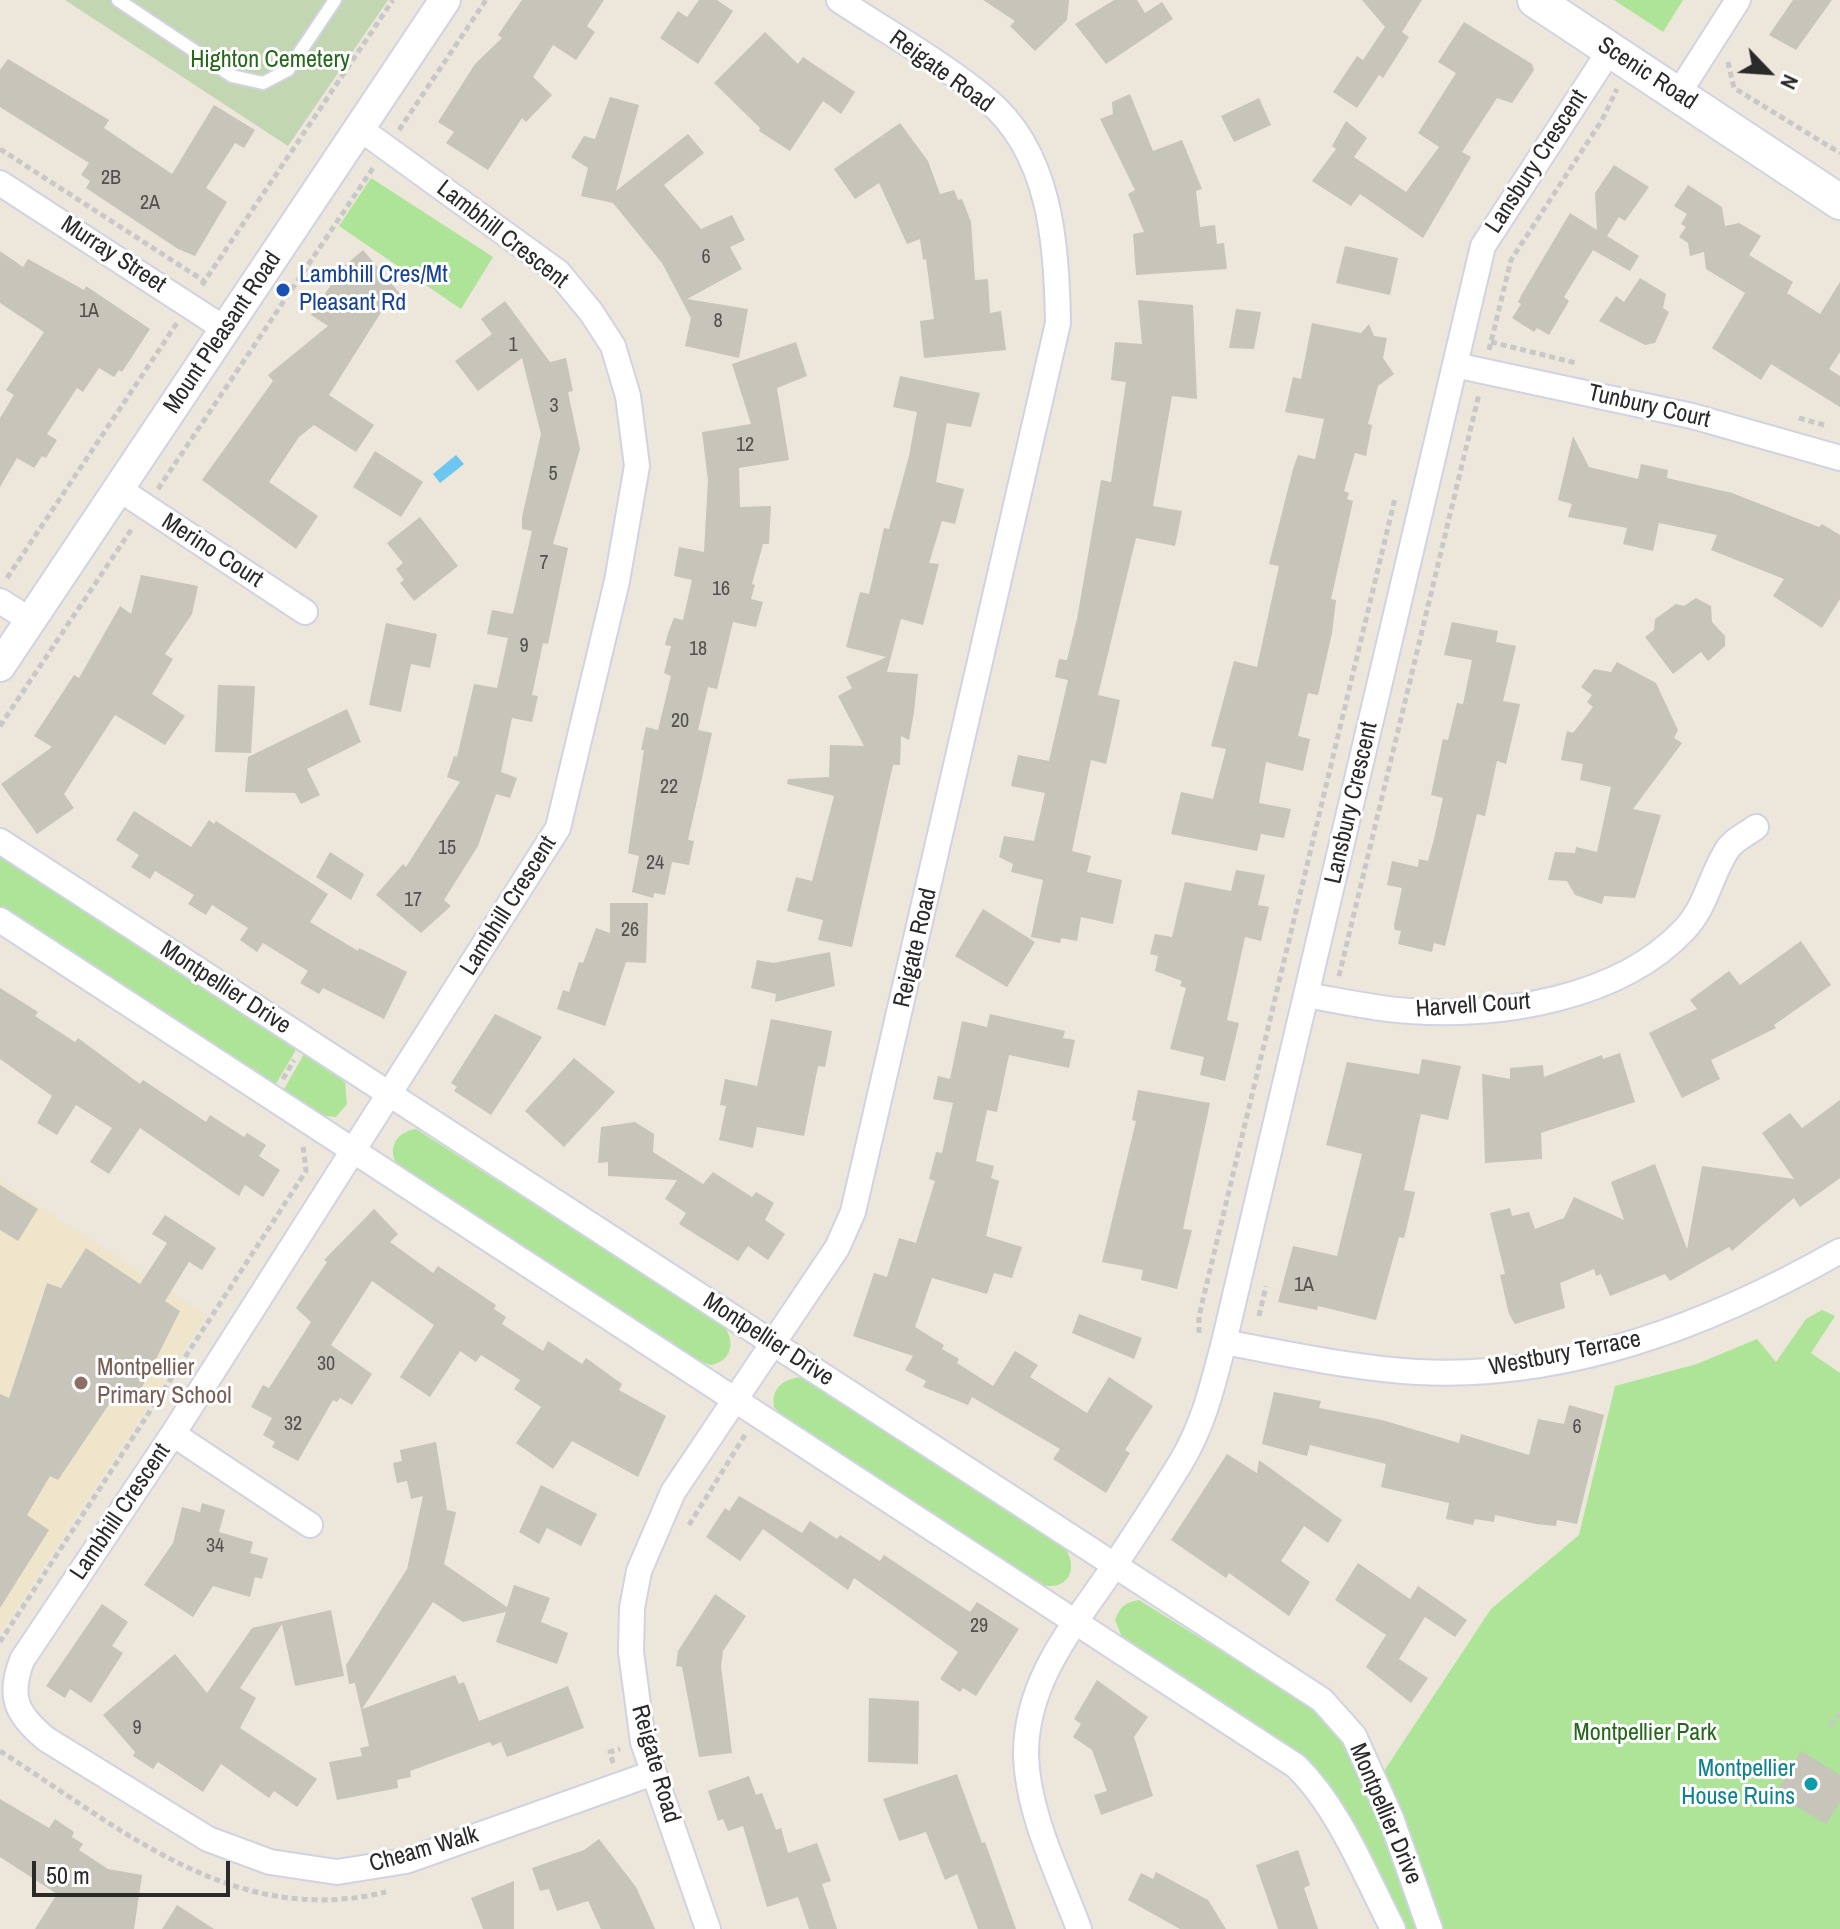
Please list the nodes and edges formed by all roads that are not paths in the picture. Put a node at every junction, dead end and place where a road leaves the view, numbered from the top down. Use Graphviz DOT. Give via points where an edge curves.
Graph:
graph roads {
  1 [pos="335,0"];
  2 [pos="445,0"];
  3 [pos="839,0"];
  4 [pos="1535,0"];
  5 [pos="1738,0"];
  6 [pos="123,1"];
  7 [pos="1620,57"];
  8 [pos="1678,94"];
  9 [pos="359,128"];
  10 [pos="0,183"];
  11 [pos="1840,202"];
  12 [pos="225,329"];
  13 [pos="1455,365"];
  14 [pos="1840,458"];
  15 [pos="119,489"];
  16 [pos="0,601"];
  17 [pos="305,612"];
  18 [pos="30,620"];
  19 [pos="0,666"];
  20 [pos="1756,827"];
  21 [pos="0,841"];
  22 [pos="0,920"];
  23 [pos="1316,997"];
  24 [pos="389,1095"];
  25 [pos="352,1150"];
  26 [pos="1840,1251"];
  27 [pos="1224,1342"];
  28 [pos="774,1344"];
  29 [pos="742,1403"];
  30 [pos="173,1434"];
  31 [pos="310,1525"];
  32 [pos="1114,1566"];
  33 [pos="1076,1622"];
  34 [pos="13,1683"];
  35 [pos="653,1773"];
  36 [pos="708,1929"];
  37 [pos="1079,1929"];
  38 [pos="1393,1929"];
  39 [pos="1430,1929"];
  1 -- 6 [label="lane" via="288,70 263,83 232,76"];
  2 -- 9 [label="street, Mount Pleasant Road"];
  3 -- 28 [label="street, Reigate Road" via="988,100 1022,143 1045,196 1057,248 1058,323 866,1170 837,1248"];
  4 -- 7 [label="main road, Scenic Road"];
  5 -- 8 [label="street"];
  7 -- 8 [label="main road, Scenic Road"];
  7 -- 13 [label="street, Lansbury Crescent" via="1483,246"];
  8 -- 11 [label="main road, Scenic Road"];
  9 -- 12 [label="street, Mount Pleasant Road"];
  9 -- 24 [label="street, Lambhill Crescent" via="558,272 591,312 613,346 628,396 637,466 617,581 558,828"];
  10 -- 12 [label="street, Murray Street"];
  12 -- 15 [label="street, Mount Pleasant Road"];
  13 -- 14 [label="street, Tunbury Court" via="1692,416"];
  13 -- 23 [label="street, Lansbury Crescent"];
  15 -- 17 [label="street, Merino Court"];
  15 -- 18 [label="street, Mount Pleasant Road"];
  16 -- 18 [label="street"];
  18 -- 19 [label="street, Mount Pleasant Road"];
  20 -- 23 [label="street, Harvell Court" via="1729,847 1707,898 1685,929 1652,958 1622,974 1536,1002 1469,1011 1407,1011"];
  21 -- 24 [label="street, Montpellier Drive"];
  22 -- 25 [label="street, Montpellier Drive"];
  23 -- 27 [label="street, Lansbury Crescent"];
  24 -- 25 [label="street, Lambhill Crescent"];
  24 -- 28 [label="street, Montpellier Drive"];
  25 -- 29 [label="street, Montpellier Drive"];
  25 -- 30 [label="street, Lambhill Crescent"];
  26 -- 27 [label="street, Westbury Terrace" via="1729,1309 1648,1339 1505,1370 1420,1372 1357,1366"];
  27 -- 32 [label="street, Lansbury Crescent" via="1199,1429"];
  28 -- 29 [label="street, Reigate Road"];
  28 -- 32 [label="street, Montpellier Drive"];
  29 -- 33 [label="street, Montpellier Drive"];
  29 -- 35 [label="street, Reigate Road" via="673,1492 639,1571 631,1652 643,1742"];
  30 -- 31 [label="street"];
  30 -- 34 [label="street, Lambhill Crescent" via="22,1660"];
  32 -- 33 [label="street, Lansbury Crescent"];
  32 -- 39 [label="street, Montpellier Drive" via="1322,1700 1354,1736 1391,1818"];
  33 -- 37 [label="street, Lansbury Crescent" via="1045,1667 1035,1693 1026,1757 1039,1819"];
  33 -- 38 [label="street, Montpellier Drive" via="1296,1766 1319,1788"];
  34 -- 35 [label="street, Cheam Walk" via="17,1706 46,1739 208,1839 238,1853 302,1869 337,1872 406,1861"];
  35 -- 36 [label="street, Reigate Road"];
}
